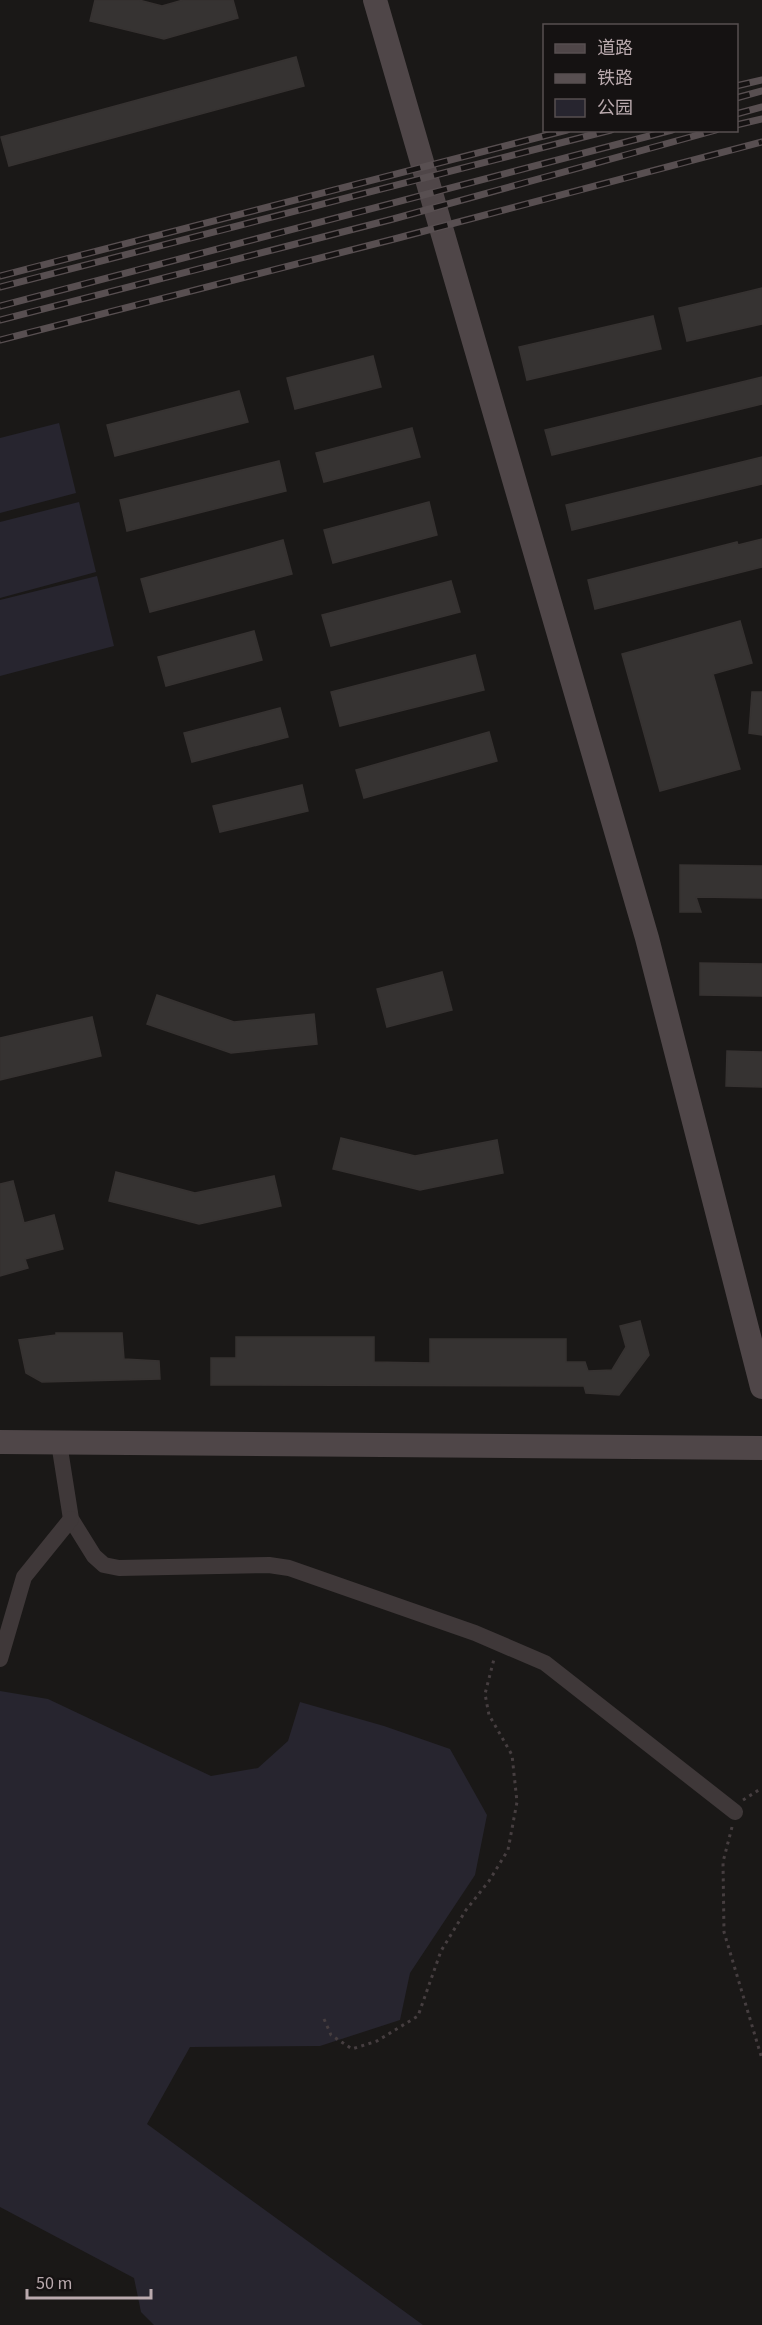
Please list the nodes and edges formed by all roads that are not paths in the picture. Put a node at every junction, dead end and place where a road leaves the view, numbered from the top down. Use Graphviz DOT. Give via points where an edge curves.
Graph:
graph roads {
  1 [pos="375,0"];
  2 [pos="762,1387"];
  3 [pos="0,1442"];
  4 [pos="59,1443"];
  5 [pos="762,1448"];
  6 [pos="71,1519"];
  7 [pos="0,1659"];
  8 [pos="735,1812"];
  1 -- 2 [label="main road" via="647,938"];
  3 -- 4 [label="main road"];
  4 -- 5 [label="main road"];
  4 -- 6 [label="street"];
  6 -- 7 [label="street" via="24,1577"];
  6 -- 8 [label="street" via="104,1565 289,1568 475,1633 545,1663"];
}
